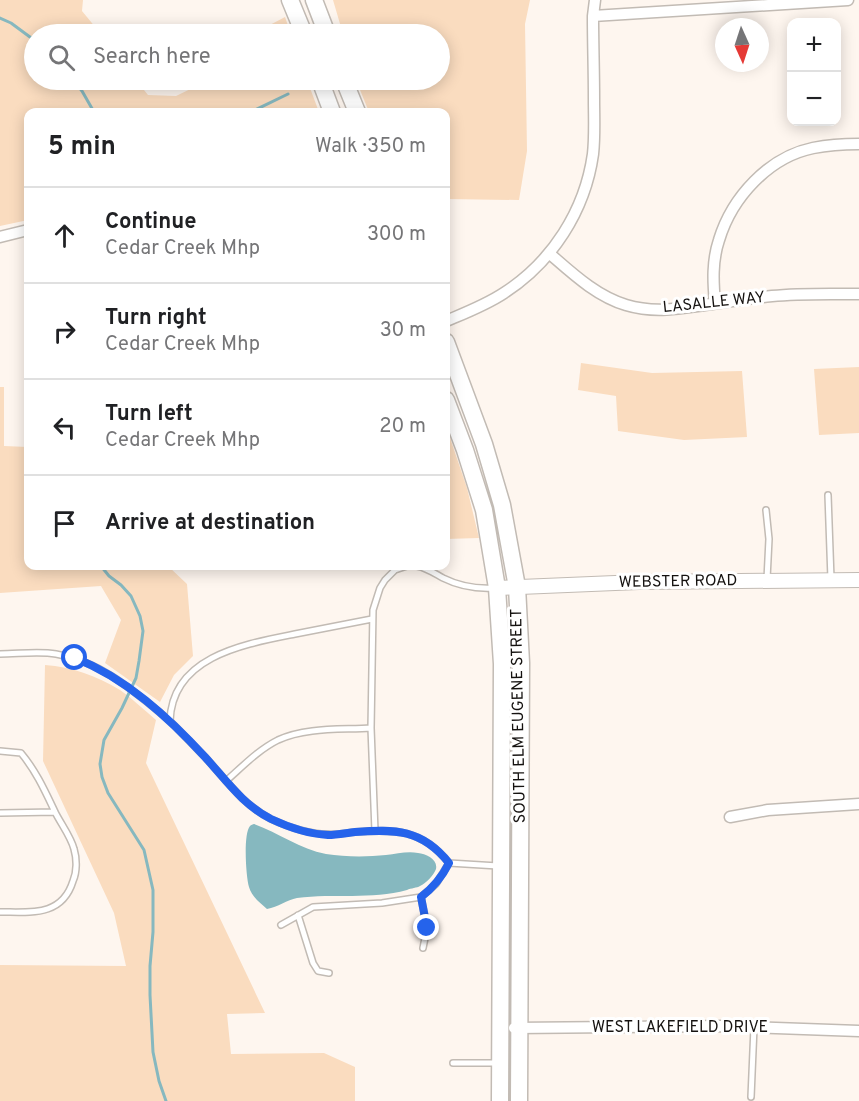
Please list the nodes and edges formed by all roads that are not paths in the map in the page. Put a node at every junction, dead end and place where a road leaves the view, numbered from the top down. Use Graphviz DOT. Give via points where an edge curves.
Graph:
graph roads {
  1 [pos="290,0"];
  2 [pos="314,0"];
  3 [pos="596,0"];
  4 [pos="848,0"];
  5 [pos="593,16"];
  6 [pos="300,24"];
  7 [pos="323,24"];
  8 [pos="324,90"];
  9 [pos="348,90"];
  10 [pos="330,108"];
  11 [pos="355,108"];
  12 [pos="859,144"];
  13 [pos="24,231"];
  14 [pos="0,237"];
  15 [pos="549,254"];
  16 [pos="859,294"];
  17 [pos="715,303"];
  18 [pos="450,319"];
  19 [pos="450,353"];
  20 [pos="450,411"];
  21 [pos="828,495"];
  22 [pos="766,510"];
  23 [pos="394,570"];
  24 [pos="429,570"];
  25 [pos="831,580"];
  26 [pos="859,580"];
  27 [pos="767,581"];
  28 [pos="517,586"];
  29 [pos="497,588"];
  30 [pos="372,619"];
  31 [pos="0,654"];
  32 [pos="170,721"];
  33 [pos="371,728"];
  34 [pos="0,751"];
  35 [pos="226,781"];
  36 [pos="859,804"];
  37 [pos="55,812"];
  38 [pos="0,813"];
  39 [pos="730,818"];
  40 [pos="375,831"];
  41 [pos="449,863"];
  42 [pos="501,867"];
  43 [pos="520,867"];
  44 [pos="421,897"];
  45 [pos="0,912"];
  46 [pos="298,915"];
  47 [pos="281,925"];
  48 [pos="423,948"];
  49 [pos="329,973"];
  50 [pos="754,1027"];
  51 [pos="501,1028"];
  52 [pos="520,1028"];
  53 [pos="859,1031"];
  54 [pos="453,1063"];
  55 [pos="501,1063"];
  56 [pos="751,1097"];
  57 [pos="500,1101"];
  58 [pos="519,1101"];
  1 -- 6 [label="main road"];
  2 -- 7 [label="main road"];
  3 -- 5 [label="street"];
  4 -- 5 [label="street"];
  5 -- 15 [label="street" via="593,154 577,210"];
  8 -- 10 [label="main road"];
  9 -- 11 [label="main road"];
  12 -- 17 [label="street" via="812,148 792,155 773,166 740,197 718,240 712,280"];
  13 -- 14 [label="street"];
  15 -- 17 [label="street, LASALLE WAY" via="606,297 625,304 672,310"];
  15 -- 18 [label="street" via="503,293"];
  16 -- 17 [label="street, LASALLE WAY"];
  19 -- 28 [label="main road, SOUTH ELM EUGENE STREET" via="502,505"];
  20 -- 29 [label="main road, SOUTH ELM EUGENE STREET" via="484,510"];
  21 -- 25 [label="lane"];
  22 -- 27 [label="lane"];
  23 -- 30 [label="lane" via="374,601"];
  24 -- 29 [label="lane" via="460,585"];
  25 -- 26 [label="street, WEBSTER ROAD"];
  25 -- 27 [label="street, WEBSTER ROAD"];
  27 -- 28 [label="street, WEBSTER ROAD"];
  28 -- 29 [label="street, WEBSTER ROAD"];
  28 -- 43 [label="main road, SOUTH ELM EUGENE STREET" via="521,663"];
  29 -- 42 [label="main road, SOUTH ELM EUGENE STREET" via="502,664"];
  30 -- 32 [label="lane" via="249,643 217,656 183,681 172,702"];
  30 -- 33 [label="lane"];
  31 -- 32 [label="lane" via="75,658 106,672"];
  32 -- 35 [label="lane"];
  33 -- 35 [label="lane" via="288,736 268,746"];
  33 -- 40 [label="lane"];
  34 -- 37 [label="lane" via="21,753"];
  35 -- 40 [label="lane" via="254,809 290,826 328,835"];
  36 -- 39 [label="street" via="768,810"];
  37 -- 38 [label="lane"];
  37 -- 45 [label="lane" via="74,849 75,878 68,895 49,909 37,912"];
  40 -- 41 [label="lane" via="416,837 435,848"];
  41 -- 42 [label="lane"];
  41 -- 44 [label="lane" via="436,884"];
  42 -- 43 [label="lane"];
  42 -- 51 [label="main road, SOUTH ELM EUGENE STREET"];
  43 -- 52 [label="main road, SOUTH ELM EUGENE STREET"];
  44 -- 46 [label="lane" via="313,907"];
  44 -- 48 [label="lane" via="427,928"];
  46 -- 47 [label="lane"];
  46 -- 49 [label="lane" via="313,963 318,971"];
  50 -- 52 [label="street, WEST LAKEFIELD DRIVE"];
  50 -- 53 [label="street, WEST LAKEFIELD DRIVE"];
  50 -- 56 [label="lane"];
  51 -- 52 [label="street, WEST LAKEFIELD DRIVE"];
  51 -- 55 [label="main road, SOUTH ELM EUGENE STREET"];
  52 -- 58 [label="main road, SOUTH ELM EUGENE STREET"];
  54 -- 55 [label="lane"];
  55 -- 57 [label="main road, SOUTH ELM EUGENE STREET"];
}
